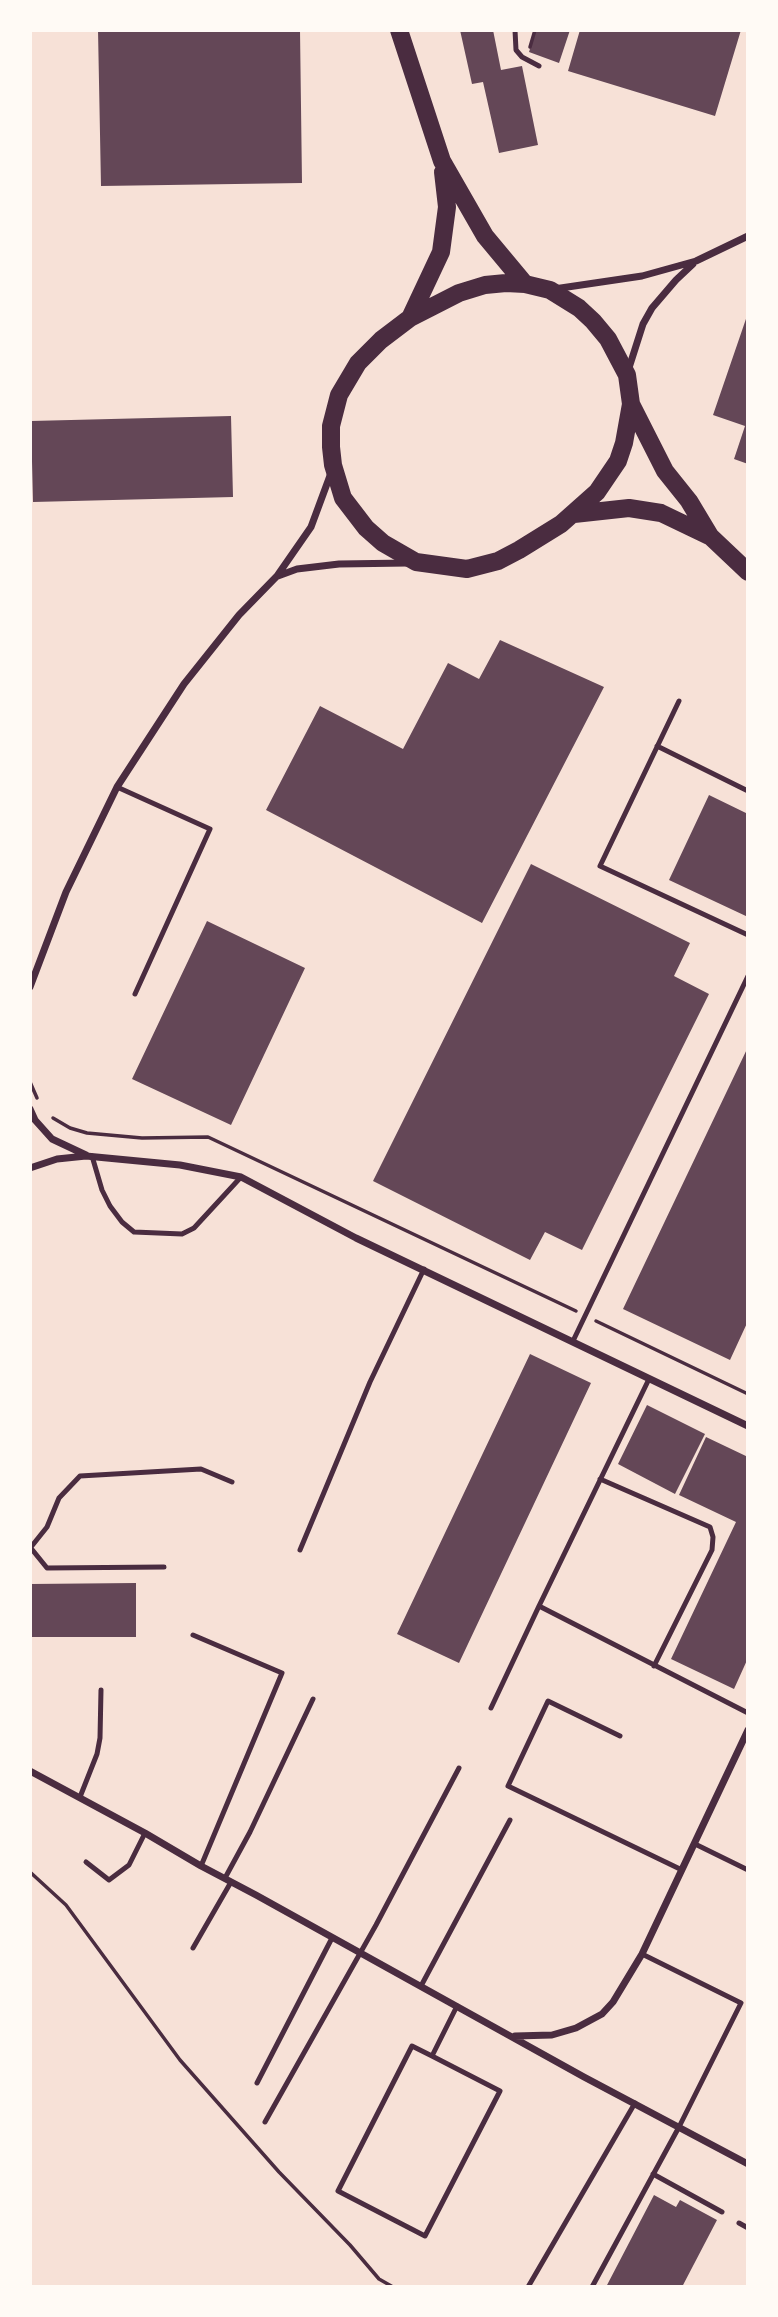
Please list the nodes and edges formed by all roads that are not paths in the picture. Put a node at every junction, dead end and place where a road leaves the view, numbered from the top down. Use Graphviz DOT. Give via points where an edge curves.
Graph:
graph roads {
  1 [pos="399,30"];
  2 [pos="515,30"];
  3 [pos="539,66"];
  4 [pos="442,161"];
  5 [pos="748,236"];
  6 [pos="696,261"];
  7 [pos="525,284"];
  8 [pos="550,290"];
  9 [pos="410,318"];
  10 [pos="627,375"];
  11 [pos="631,404"];
  12 [pos="333,466"];
  13 [pos="574,514"];
  14 [pos="711,537"];
  15 [pos="416,562"];
  16 [pos="748,572"];
  17 [pos="277,576"];
  18 [pos="679,701"];
  19 [pos="657,746"];
  20 [pos="117,787"];
  21 [pos="748,791"];
  22 [pos="748,935"];
  23 [pos="748,976"];
  24 [pos="30,987"];
  25 [pos="135,994"];
  26 [pos="30,1109"];
  27 [pos="89,1156"];
  28 [pos="30,1168"];
  29 [pos="240,1177"];
  30 [pos="424,1269"];
  31 [pos="573,1341"];
  32 [pos="649,1378"];
  33 [pos="748,1426"];
  34 [pos="600,1479"];
  35 [pos="232,1482"];
  36 [pos="30,1547"];
  37 [pos="300,1550"];
  38 [pos="164,1567"];
  39 [pos="539,1606"];
  40 [pos="193,1635"];
  41 [pos="654,1666"];
  42 [pos="101,1690"];
  43 [pos="313,1699"];
  44 [pos="491,1708"];
  45 [pos="748,1713"];
  46 [pos="747,1734"];
  47 [pos="620,1736"];
  48 [pos="459,1768"];
  49 [pos="30,1771"];
  50 [pos="80,1797"];
  51 [pos="510,1821"];
  52 [pos="145,1833"];
  53 [pos="695,1844"];
  54 [pos="86,1861"];
  55 [pos="201,1866"];
  56 [pos="682,1870"];
  57 [pos="748,1870"];
  58 [pos="228,1880"];
  59 [pos="332,1938"];
  60 [pos="194,1948"];
  61 [pos="361,1953"];
  62 [pos="642,1954"];
  63 [pos="421,1986"];
  64 [pos="457,2006"];
  65 [pos="511,2036"];
  66 [pos="432,2056"];
  67 [pos="257,2082"];
  68 [pos="635,2104"];
  69 [pos="265,2122"];
  70 [pos="679,2127"];
  71 [pos="748,2164"];
  72 [pos="653,2174"];
  73 [pos="722,2212"];
  74 [pos="739,2223"];
  75 [pos="748,2228"];
  76 [pos="527,2287"];
  77 [pos="592,2287"];
  1 -- 4 [label="main road"];
  2 -- 3 [label="lane" via="516,50"];
  4 -- 7 [label="main road" via="485,236"];
  4 -- 9 [label="main road" via="445,233 432,275"];
  5 -- 6 [label="street"];
  6 -- 8 [label="street" via="623,281"];
  6 -- 10 [label="street" via="652,308"];
  7 -- 8 [label="main road"];
  7 -- 9 [label="main road" via="472,289"];
  8 -- 10 [label="main road" via="593,321"];
  9 -- 12 [label="main road" via="358,363 339,395 331,426"];
  10 -- 11 [label="main road"];
  11 -- 13 [label="main road" via="618,461 597,492"];
  11 -- 14 [label="main road" via="665,471"];
  12 -- 15 [label="main road" via="343,498 366,528"];
  12 -- 17 [label="street" via="311,527"];
  13 -- 14 [label="main road" via="643,509"];
  13 -- 15 [label="main road" via="520,550 480,567"];
  14 -- 16 [label="main road"];
  15 -- 17 [label="street" via="339,564"];
  17 -- 20 [label="street" via="219,638"];
  18 -- 19 [label="lane"];
  19 -- 21 [label="lane"];
  19 -- 22 [label="lane" via="600,866"];
  20 -- 24 [label="street" via="66,892"];
  20 -- 25 [label="lane" via="210,829"];
  23 -- 31 [label="lane"];
  26 -- 27 [label="street" via="52,1139"];
  27 -- 28 [label="street"];
  27 -- 29 [label="street" via="180,1165"];
  27 -- 29 [label="lane" via="110,1206 134,1232 182,1234 194,1228"];
  29 -- 30 [label="street"];
  30 -- 31 [label="street"];
  30 -- 37 [label="lane" via="370,1382"];
  31 -- 32 [label="street"];
  32 -- 33 [label="street"];
  32 -- 34 [label="lane"];
  34 -- 39 [label="lane"];
  34 -- 41 [label="lane" via="710,1527 713,1537 712,1550"];
  35 -- 36 [label="lane" via="201,1469 80,1476 59,1498 47,1527"];
  36 -- 38 [label="lane" via="47,1568"];
  39 -- 41 [label="lane"];
  39 -- 44 [label="lane"];
  40 -- 55 [label="lane" via="282,1673"];
  41 -- 45 [label="lane"];
  42 -- 50 [label="lane" via="97,1754"];
  43 -- 58 [label="lane"];
  46 -- 53 [label="street"];
  47 -- 56 [label="lane" via="548,1701 508,1786"];
  48 -- 61 [label="lane"];
  49 -- 50 [label="street"];
  50 -- 52 [label="street"];
  51 -- 63 [label="lane"];
  52 -- 54 [label="lane" via="129,1865 109,1880"];
  52 -- 55 [label="street"];
  53 -- 56 [label="street"];
  53 -- 57 [label="lane"];
  55 -- 58 [label="street"];
  56 -- 62 [label="street"];
  58 -- 59 [label="street"];
  58 -- 60 [label="lane"];
  59 -- 61 [label="street"];
  59 -- 67 [label="lane"];
  61 -- 63 [label="street"];
  61 -- 69 [label="lane"];
  62 -- 65 [label="street" via="614,2002 589,2023 552,2035"];
  62 -- 70 [label="lane" via="741,2003"];
  63 -- 64 [label="street"];
  64 -- 65 [label="street"];
  64 -- 66 [label="lane"];
  65 -- 68 [label="street"];
  66 -- 66 [label="lane" via="412,2046 338,2191 425,2236 500,2091"];
  68 -- 70 [label="street"];
  68 -- 76 [label="lane"];
  70 -- 71 [label="street"];
  70 -- 72 [label="lane"];
  72 -- 73 [label="lane"];
  72 -- 77 [label="lane"];
  74 -- 75 [label="lane"];
}
